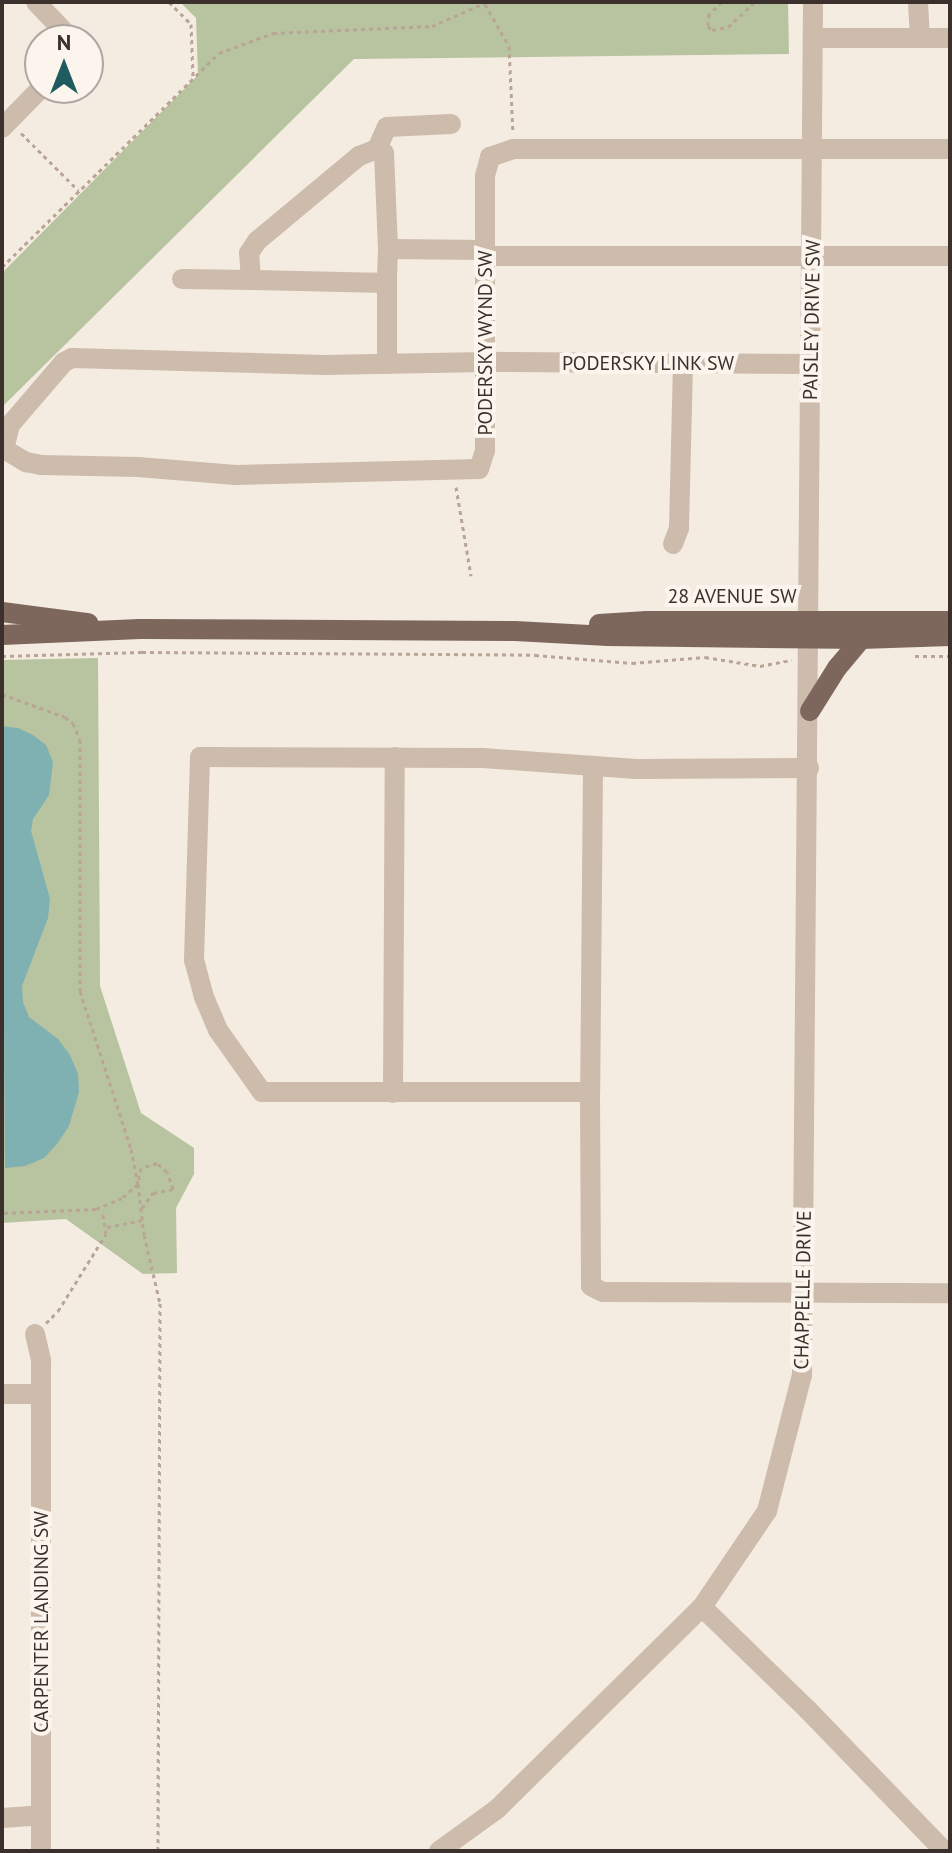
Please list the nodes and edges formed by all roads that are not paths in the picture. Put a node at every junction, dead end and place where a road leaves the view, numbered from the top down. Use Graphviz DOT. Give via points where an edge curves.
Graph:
graph roads {
  1 [pos="36,2"];
  2 [pos="813,2"];
  3 [pos="918,2"];
  4 [pos="57,24"];
  5 [pos="813,38"];
  6 [pos="920,38"];
  7 [pos="950,38"];
  8 [pos="24,103"];
  9 [pos="4,121"];
  10 [pos="451,124"];
  11 [pos="377,149"];
  12 [pos="813,149"];
  13 [pos="950,149"];
  14 [pos="388,249"];
  15 [pos="485,253"];
  16 [pos="813,255"];
  17 [pos="950,256"];
  18 [pos="182,279"];
  19 [pos="251,280"];
  20 [pos="387,283"];
  21 [pos="485,362"];
  22 [pos="683,363"];
  23 [pos="387,364"];
  24 [pos="811,364"];
  25 [pos="4,449"];
  26 [pos="673,544"];
  27 [pos="2,612"];
  28 [pos="950,621"];
  29 [pos="140,629"];
  30 [pos="809,629"];
  31 [pos="2,635"];
  32 [pos="950,636"];
  33 [pos="861,639"];
  34 [pos="810,711"];
  35 [pos="395,757"];
  36 [pos="593,767"];
  37 [pos="809,768"];
  38 [pos="590,1092"];
  39 [pos="393,1093"];
  40 [pos="804,1291"];
  41 [pos="950,1293"];
  42 [pos="35,1334"];
  43 [pos="2,1394"];
  44 [pos="41,1394"];
  45 [pos="702,1607"];
  46 [pos="41,1815"];
  47 [pos="2,1818"];
  48 [pos="41,1851"];
  49 [pos="439,1851"];
  50 [pos="944,1851"];
  1 -- 4 [label="street"];
  2 -- 5 [label="street, PAISLEY DRIVE SW"];
  3 -- 6 [label="street"];
  5 -- 6 [label="street"];
  5 -- 12 [label="street, PAISLEY DRIVE SW"];
  6 -- 7 [label="street"];
  8 -- 9 [label="street"];
  10 -- 11 [label="street" via="387,127"];
  11 -- 14 [label="street" via="384,153"];
  11 -- 19 [label="street" via="359,156 257,241 249,253"];
  12 -- 13 [label="street"];
  12 -- 15 [label="street, PODERSKY WYND SW" via="513,149 490,157 486,164"];
  12 -- 16 [label="street, PAISLEY DRIVE SW"];
  14 -- 15 [label="street"];
  14 -- 20 [label="street"];
  15 -- 16 [label="street"];
  15 -- 21 [label="street, PODERSKY WYND SW"];
  16 -- 17 [label="street"];
  16 -- 24 [label="street, PAISLEY DRIVE SW"];
  18 -- 19 [label="street"];
  19 -- 20 [label="street"];
  20 -- 23 [label="street"];
  21 -- 22 [label="street, PODERSKY LINK SW"];
  21 -- 23 [label="street, PODERSKY LINK SW"];
  21 -- 25 [label="street, PODERSKY WYND SW" via="479,469 236,475 56,467 26,462"];
  22 -- 24 [label="street, PODERSKY LINK SW"];
  22 -- 26 [label="street" via="679,528"];
  23 -- 25 [label="street, PODERSKY LINK SW" via="72,358 10,425"];
  24 -- 30 [label="street, PAISLEY DRIVE SW"];
  27 -- 29 [label="main road, 28 AVENUE SW"];
  28 -- 30 [label="main road, 28 AVENUE SW"];
  29 -- 30 [label="main road, 28 AVENUE SW" via="608,636"];
  29 -- 31 [label="main road, 28 AVENUE SW"];
  30 -- 33 [label="main road, 28 AVENUE SW"];
  30 -- 34 [label="street, CHAPPELLE DRIVE"];
  32 -- 33 [label="main road, 28 AVENUE SW"];
  33 -- 34 [label="main road"];
  34 -- 37 [label="street, CHAPPELLE DRIVE"];
  35 -- 36 [label="street"];
  35 -- 39 [label="street"];
  35 -- 39 [label="street" via="200,757 193,928 194,960 204,997 218,1030 262,1092"];
  36 -- 37 [label="street"];
  36 -- 38 [label="street"];
  37 -- 40 [label="street, CHAPPELLE DRIVE"];
  38 -- 39 [label="street"];
  38 -- 40 [label="street" via="591,1286 603,1292"];
  40 -- 41 [label="street"];
  40 -- 45 [label="street, CHAPPELLE DRIVE" via="802,1375 767,1511"];
  42 -- 44 [label="street, CARPENTER LANDING SW"];
  43 -- 44 [label="street"];
  44 -- 46 [label="street, CARPENTER LANDING SW"];
  45 -- 49 [label="street, CHAPPELLE DRIVE" via="497,1809"];
  45 -- 50 [label="street"];
  46 -- 47 [label="street"];
  46 -- 48 [label="street, CARPENTER LANDING SW"];
}
